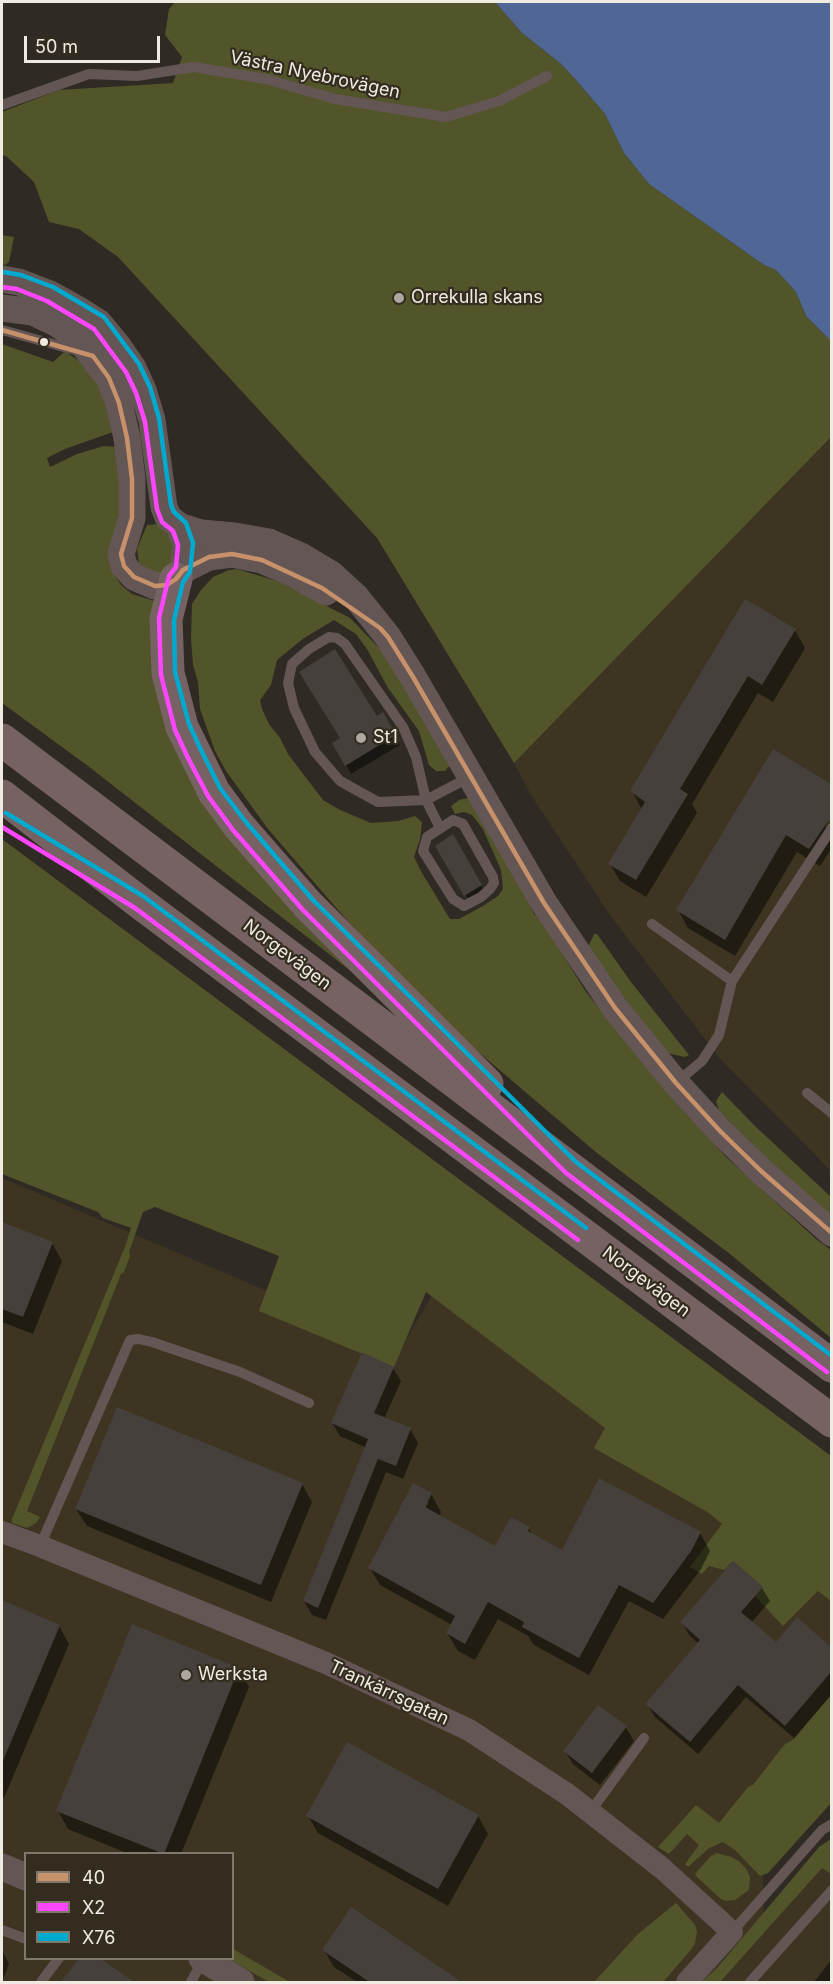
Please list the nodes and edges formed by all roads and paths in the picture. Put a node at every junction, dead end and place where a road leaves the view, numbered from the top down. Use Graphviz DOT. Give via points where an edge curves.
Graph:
graph roads {
  1 [pos="547,76"];
  2 [pos="2,105"];
  3 [pos="2,279"];
  4 [pos="2,308"];
  5 [pos="2,330"];
  6 [pos="93,356"];
  7 [pos="179,526"];
  8 [pos="180,574"];
  9 [pos="380,628"];
  10 [pos="2,740"];
  11 [pos="470,776"];
  12 [pos="2,796"];
  13 [pos="426,800"];
  14 [pos="2,819"];
  15 [pos="440,828"];
  16 [pos="831,828"];
  17 [pos="139,902"];
  18 [pos="652,924"];
  19 [pos="732,981"];
  20 [pos="676,1083"];
  21 [pos="807,1092"];
  22 [pos="831,1113"];
  23 [pos="571,1168"];
  24 [pos="831,1233"];
  25 [pos="831,1365"];
  26 [pos="309,1403"];
  27 [pos="831,1421"];
  28 [pos="2,1532"];
  29 [pos="40,1546"];
  30 [pos="644,1738"];
  31 [pos="591,1812"];
  32 [pos="831,1824"];
  33 [pos="2,1867"];
  34 [pos="24,1876"];
  35 [pos="831,1890"];
  36 [pos="2,1930"];
  37 [pos="732,1932"];
  38 [pos="24,1938"];
  39 [pos="59,1960"];
  40 [pos="199,1967"];
  41 [pos="40,1983"];
  42 [pos="241,1983"];
  43 [pos="687,1983"];
  44 [pos="750,1983"];
  1 -- 2 [label="lane, Västra Nyebrovägen" via="499,101 446,117 335,99 267,79 194,67 137,76 89,74"];
  3 -- 7 [label="street" via="50,294 77,309 99,323 118,346 143,390 152,420 164,507 168,517"];
  4 -- 6 [label="street" via="33,312 56,323 79,339"];
  5 -- 6 [label="lane"];
  6 -- 8 [label="street" via="109,378 127,438 133,503 121,554 124,566 134,577 154,586 167,585"];
  7 -- 8 [label="street" via="186,544"];
  7 -- 9 [label="street" via="201,533 269,542 301,556 331,574 356,597"];
  8 -- 9 [label="street" via="209,557 232,554 262,560 321,588"];
  8 -- 23 [label="highway" via="166,619 168,673 182,727 214,792 308,905"];
  9 -- 11 [label="street"];
  10 -- 23 [label="highway, Norgevägen"];
  11 -- 13 [label="lane"];
  11 -- 20 [label="street" via="562,933 615,1008"];
  12 -- 17 [label="highway, Norgevägen"];
  13 -- 13 [label="lane" via="378,802 340,782 315,752 294,708 288,683 292,664 309,649 328,637 345,644 403,727 416,757"];
  13 -- 15 [label="lane"];
  14 -- 17 [label="highway"];
  15 -- 15 [label="lane" via="427,837 423,851 453,899 464,906 490,889 493,877 463,824 453,820"];
  16 -- 19 [label="lane"];
  17 -- 27 [label="highway, Norgevägen"];
  18 -- 19 [label="lane"];
  19 -- 20 [label="lane" via="719,1035 702,1061"];
  20 -- 24 [label="street" via="761,1171"];
  21 -- 22 [label="lane"];
  23 -- 25 [label="highway, Norgevägen"];
  26 -- 29 [label="lane" via="240,1372 152,1342 130,1340"];
  28 -- 29 [label="street, Trankärrsgatan"];
  29 -- 31 [label="street, Trankärrsgatan" via="326,1663 468,1730"];
  30 -- 31 [label="lane"];
  31 -- 37 [label="street, Trankärrsgatan" via="663,1869"];
  32 -- 37 [label="lane"];
  33 -- 34 [label="street"];
  35 -- 44 [label="lane"];
  36 -- 38 [label="lane"];
  37 -- 43 [label="street"];
  39 -- 41 [label="lane"];
  40 -- 42 [label="street"];
}
